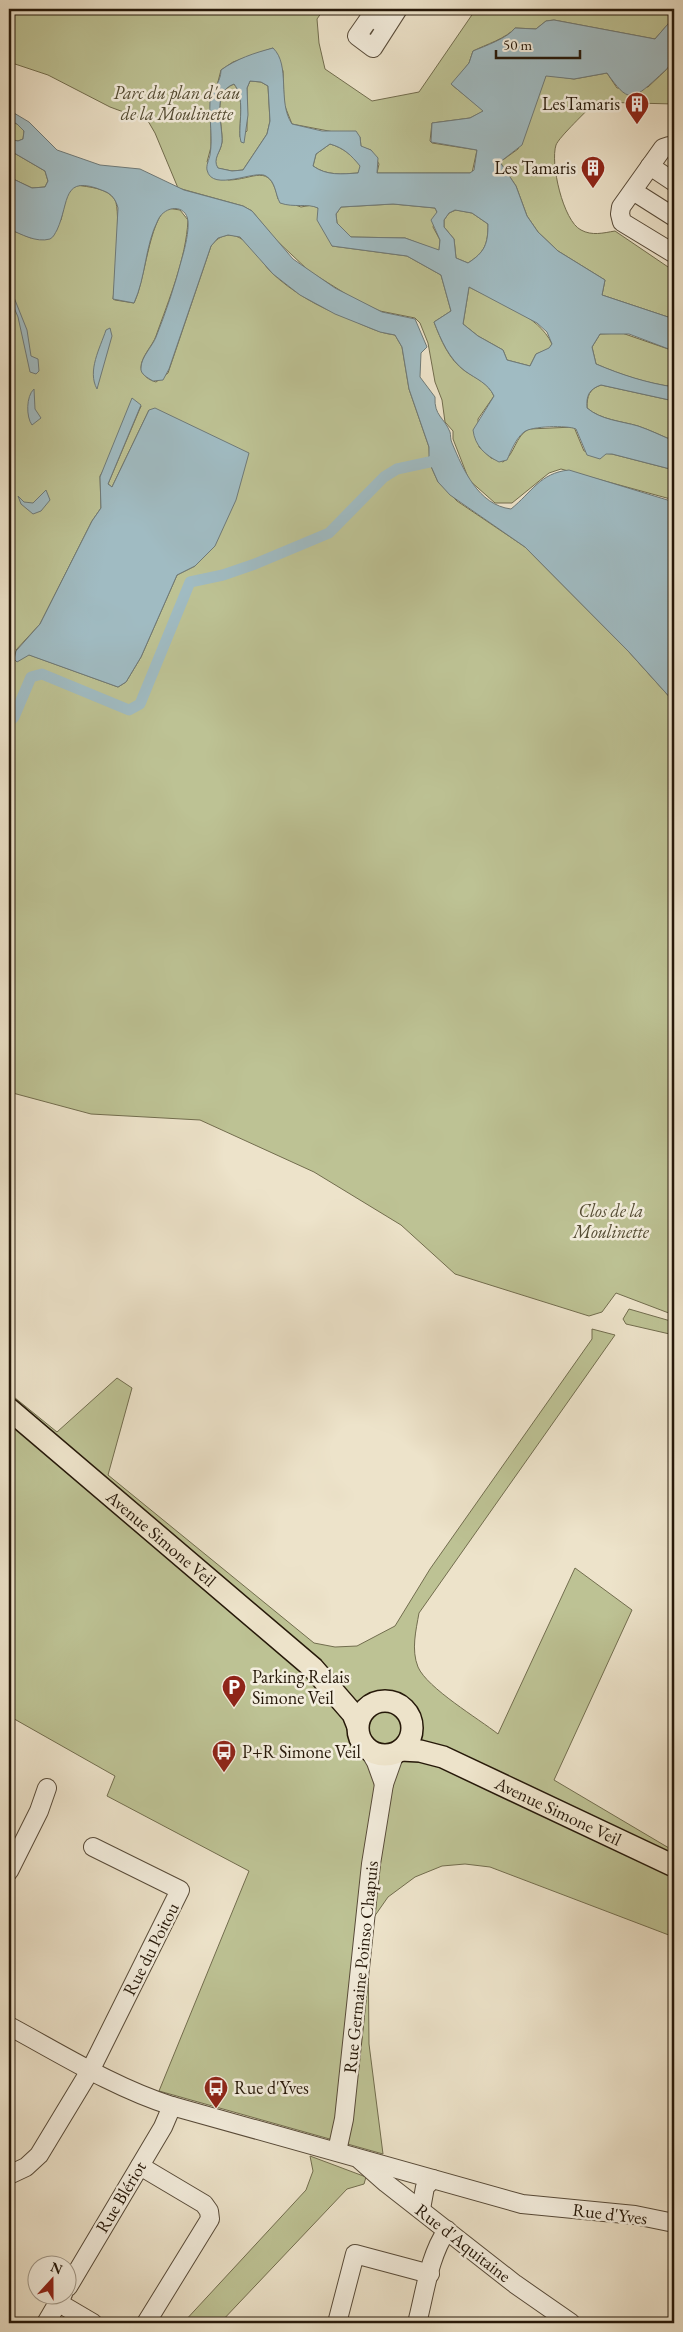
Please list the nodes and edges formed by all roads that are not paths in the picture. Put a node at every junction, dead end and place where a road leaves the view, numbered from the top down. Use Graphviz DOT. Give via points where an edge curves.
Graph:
graph roads {
  1 [pos="398,9"];
  2 [pos="386,27"];
  3 [pos="674,148"];
  4 [pos="650,166"];
  5 [pos="674,182"];
  6 [pos="633,190"];
  7 [pos="674,217"];
  8 [pos="674,251"];
  9 [pos="9,1410"];
  10 [pos="313,1668"];
  11 [pos="375,1702"];
  12 [pos="358,1724"];
  13 [pos="412,1726"];
  14 [pos="369,1750"];
  15 [pos="398,1752"];
  16 [pos="443,1757"];
  17 [pos="384,1784"];
  18 [pos="47,1788"];
  19 [pos="93,1846"];
  20 [pos="674,1866"];
  21 [pos="9,1871"];
  22 [pos="9,2026"];
  23 [pos="91,2069"];
  24 [pos="172,2106"];
  25 [pos="337,2151"];
  26 [pos="358,2158"];
  27 [pos="140,2166"];
  28 [pos="414,2174"];
  29 [pos="9,2175"];
  30 [pos="433,2179"];
  31 [pos="406,2199"];
  32 [pos="421,2209"];
  33 [pos="674,2224"];
  34 [pos="447,2230"];
  35 [pos="78,2270"];
  36 [pos="430,2274"];
  37 [pos="58,2304"];
  38 [pos="68,2304"];
  39 [pos="46,2323"];
  40 [pos="93,2323"];
  41 [pos="146,2323"];
  42 [pos="337,2323"];
  43 [pos="416,2323"];
  44 [pos="571,2323"];
  1 -- 2 [label="street"];
  3 -- 4 [label="street" via="663,148"];
  4 -- 5 [label="street"];
  4 -- 6 [label="street"];
  6 -- 7 [label="street"];
  6 -- 8 [label="street" via="621,207 622,222"];
  9 -- 10 [label="main road, Avenue Simone Veil"];
  10 -- 11 [label="main road"];
  10 -- 12 [label="main road" via="354,1714"];
  11 -- 12 [label="main road" via="364,1710"];
  11 -- 13 [label="main road" via="388,1700 400,1705 409,1714"];
  12 -- 14 [label="main road" via="359,1737"];
  13 -- 15 [label="main road" via="410,1738"];
  13 -- 16 [label="main road"];
  14 -- 15 [label="main road" via="382,1755"];
  14 -- 17 [label="street, Rue Germaine Poinso Chapuis"];
  15 -- 16 [label="main road" via="420,1751"];
  15 -- 17 [label="street, Rue Germaine Poinso Chapuis"];
  16 -- 20 [label="main road, Avenue Simone Veil"];
  17 -- 25 [label="street, Rue Germaine Poinso Chapuis" via="367,1902 344,2119"];
  18 -- 21 [label="street"];
  19 -- 23 [label="street, Rue du Poitou" via="180,1890"];
  22 -- 23 [label="street, Rue d'Yves"];
  23 -- 24 [label="street, Rue d'Yves"];
  23 -- 29 [label="street" via="39,2155 26,2167"];
  24 -- 25 [label="street, Rue d'Yves"];
  24 -- 27 [label="street, Rue Blériot"];
  25 -- 26 [label="street, Rue d'Yves"];
  26 -- 28 [label="street, Rue d'Yves"];
  26 -- 31 [label="street, Rue d'Aquitaine"];
  27 -- 35 [label="street, Rue Blériot"];
  27 -- 41 [label="street" via="204,2204 210,2219"];
  28 -- 30 [label="street, Rue d'Yves"];
  28 -- 31 [label="street" via="407,2182"];
  30 -- 32 [label="street" via="425,2187"];
  30 -- 33 [label="street, Rue d'Yves" via="538,2207 635,2215"];
  31 -- 32 [label="street, Rue d'Aquitaine"];
  32 -- 34 [label="street, Rue d'Aquitaine"];
  34 -- 36 [label="street"];
  34 -- 44 [label="street, Rue d'Aquitaine"];
  36 -- 42 [label="street" via="353,2250"];
  36 -- 43 [label="street"];
  37 -- 39 [label="street"];
  38 -- 40 [label="street"];
}
